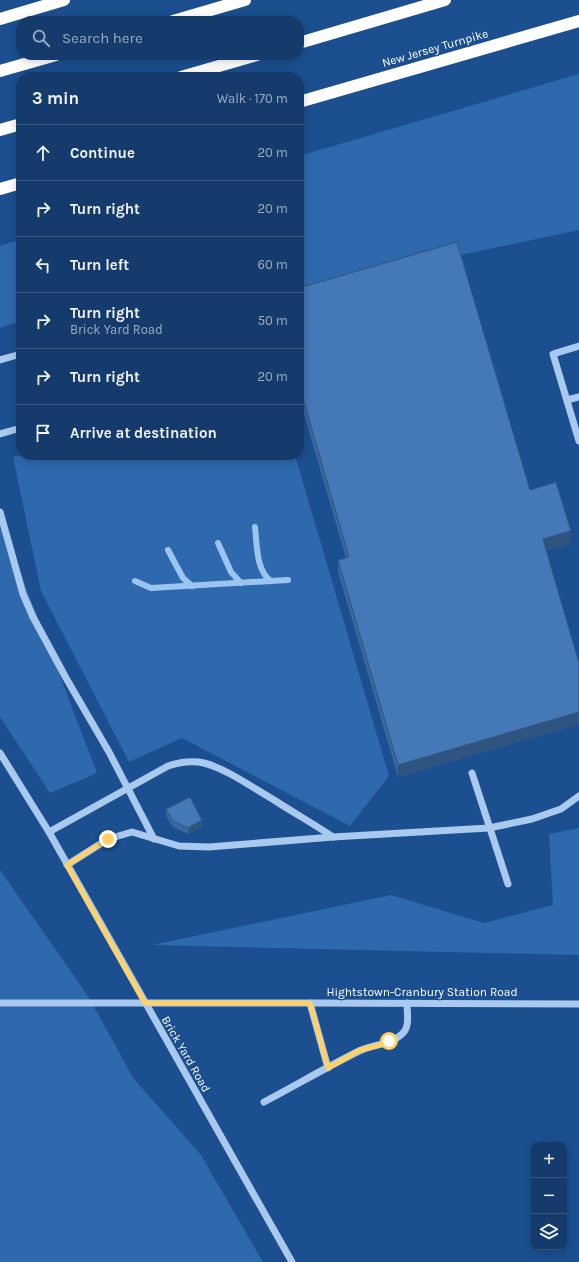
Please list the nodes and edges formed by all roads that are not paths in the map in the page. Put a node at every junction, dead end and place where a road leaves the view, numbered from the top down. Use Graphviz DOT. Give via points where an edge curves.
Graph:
graph roads {
  1 [pos="64,0"];
  2 [pos="245,0"];
  3 [pos="445,0"];
  4 [pos="190,16"];
  5 [pos="0,19"];
  6 [pos="579,21"];
  7 [pos="304,42"];
  8 [pos="38,60"];
  9 [pos="240,60"];
  10 [pos="0,71"];
  11 [pos="198,72"];
  12 [pos="304,101"];
  13 [pos="16,125"];
  14 [pos="0,130"];
  15 [pos="16,184"];
  16 [pos="0,189"];
  17 [pos="579,346"];
  18 [pos="16,355"];
  19 [pos="0,360"];
  20 [pos="579,397"];
  21 [pos="567,400"];
  22 [pos="16,429"];
  23 [pos="0,434"];
  24 [pos="579,441"];
  25 [pos="0,512"];
  26 [pos="0,753"];
  27 [pos="472,773"];
  28 [pos="128,787"];
  29 [pos="579,796"];
  30 [pos="489,828"];
  31 [pos="48,832"];
  32 [pos="333,838"];
  33 [pos="154,839"];
  34 [pos="67,865"];
  35 [pos="508,884"];
  36 [pos="0,1003"];
  37 [pos="145,1003"];
  38 [pos="310,1003"];
  39 [pos="407,1003"];
  40 [pos="579,1004"];
  41 [pos="328,1068"];
  42 [pos="264,1102"];
  43 [pos="292,1262"];
  1 -- 5 [label="highway"];
  2 -- 4 [label="highway"];
  3 -- 7 [label="highway"];
  6 -- 12 [label="highway, New Jersey Turnpike"];
  8 -- 10 [label="highway"];
  9 -- 11 [label="highway"];
  13 -- 14 [label="highway"];
  15 -- 16 [label="highway"];
  17 -- 21 [label="street" via="553,354"];
  18 -- 19 [label="street"];
  20 -- 21 [label="street"];
  21 -- 24 [label="street"];
  22 -- 23 [label="street"];
  25 -- 28 [label="street" via="23,594 33,617"];
  26 -- 31 [label="street, Brick Yard Road"];
  27 -- 30 [label="street"];
  28 -- 31 [label="street"];
  28 -- 32 [label="street" via="174,764 193,761 203,763 249,785"];
  28 -- 33 [label="street"];
  29 -- 30 [label="street" via="561,809 532,819"];
  30 -- 32 [label="street"];
  30 -- 35 [label="street"];
  31 -- 34 [label="street, Brick Yard Road"];
  32 -- 33 [label="street" via="209,848 179,846"];
  33 -- 34 [label="street" via="132,832 126,833 108,839"];
  34 -- 37 [label="street, Brick Yard Road"];
  36 -- 37 [label="street, Hightstown-Cranbury Station Road"];
  37 -- 38 [label="street, Hightstown-Cranbury Station Road"];
  37 -- 43 [label="street, Brick Yard Road"];
  38 -- 39 [label="street, Hightstown-Cranbury Station Road"];
  38 -- 41 [label="street"];
  39 -- 40 [label="street, Hightstown-Cranbury Station Road"];
  39 -- 41 [label="street" via="407,1027 398,1037 360,1050"];
  41 -- 42 [label="street"];
}
